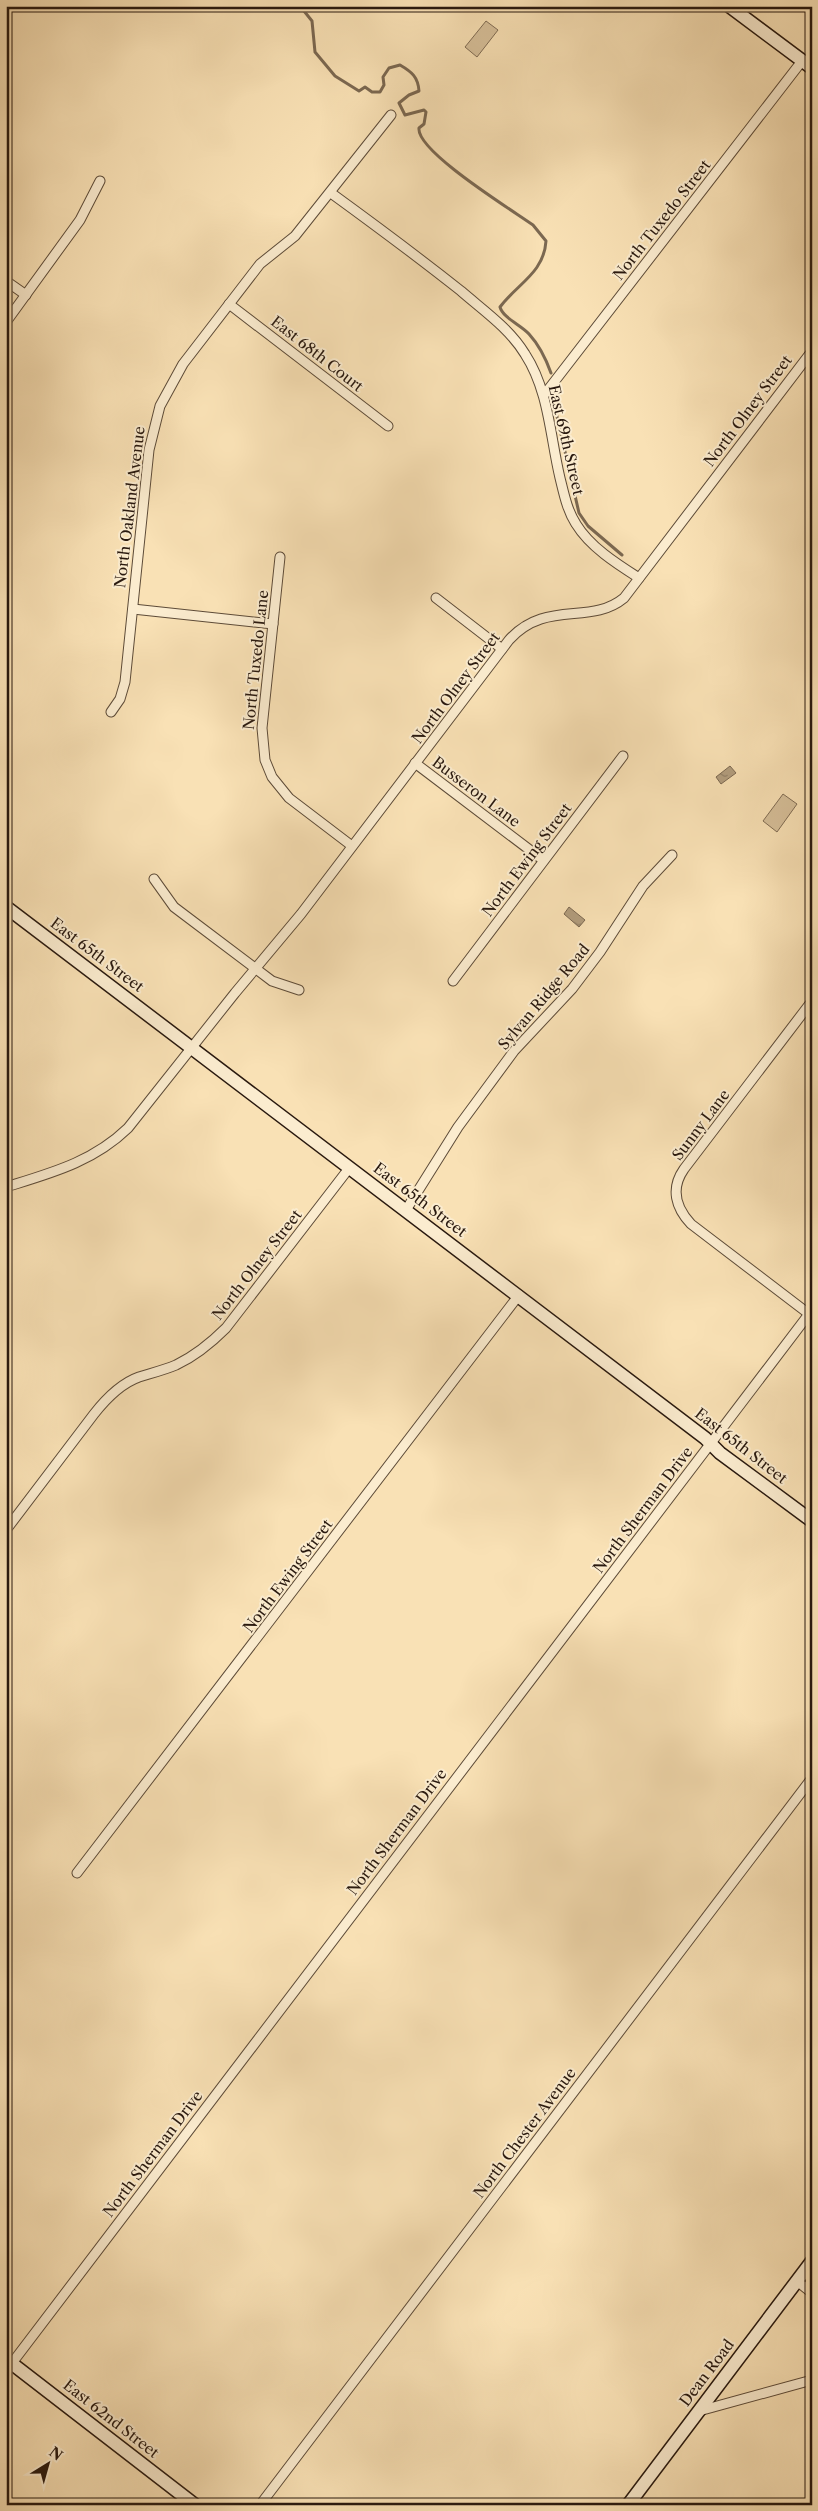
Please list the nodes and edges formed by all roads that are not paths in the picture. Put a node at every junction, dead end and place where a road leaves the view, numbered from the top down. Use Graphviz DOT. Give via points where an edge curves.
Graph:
graph roads {
  1 [pos="729,6"];
  2 [pos="807,64"];
  3 [pos="391,115"];
  4 [pos="100,181"];
  5 [pos="331,193"];
  6 [pos="6,281"];
  7 [pos="26,295"];
  8 [pos="229,304"];
  9 [pos="6,322"];
  10 [pos="812,351"];
  11 [pos="544,395"];
  12 [pos="388,426"];
  13 [pos="280,557"];
  14 [pos="639,578"];
  15 [pos="436,598"];
  16 [pos="133,609"];
  17 [pos="273,624"];
  18 [pos="502,649"];
  19 [pos="111,712"];
  20 [pos="622,756"];
  21 [pos="415,763"];
  22 [pos="352,846"];
  23 [pos="672,854"];
  24 [pos="543,860"];
  25 [pos="154,879"];
  26 [pos="6,907"];
  27 [pos="255,968"];
  28 [pos="453,981"];
  29 [pos="299,990"];
  30 [pos="812,1001"];
  31 [pos="191,1047"];
  32 [pos="350,1167"];
  33 [pos="6,1187"];
  34 [pos="406,1210"];
  35 [pos="519,1295"];
  36 [pos="810,1312"];
  37 [pos="711,1444"];
  38 [pos="812,1521"];
  39 [pos="6,1530"];
  40 [pos="812,1778"];
  41 [pos="77,1873"];
  42 [pos="812,2261"];
  43 [pos="797,2281"];
  44 [pos="812,2292"];
  45 [pos="8,2364"];
  46 [pos="812,2380"];
  47 [pos="699,2411"];
  48 [pos="195,2505"];
  49 [pos="260,2505"];
  50 [pos="628,2505"];
  1 -- 2 [label="street"];
  2 -- 11 [label="street, North Tuxedo Street"];
  3 -- 5 [label="street, North Oakland Avenue"];
  4 -- 7 [label="street" via="80,220"];
  5 -- 8 [label="street, North Oakland Avenue" via="291,240 260,264"];
  5 -- 11 [label="street, East 69th Street" via="416,255 496,320 527,356"];
  6 -- 7 [label="street"];
  7 -- 9 [label="street"];
  8 -- 12 [label="street, East 68th Court"];
  8 -- 16 [label="street, North Oakland Avenue" via="175,375 155,419"];
  10 -- 14 [label="street, North Olney Street"];
  11 -- 14 [label="street, East 69th Street" via="559,474 573,518 599,548"];
  13 -- 17 [label="street, North Tuxedo Lane"];
  14 -- 18 [label="street, North Olney Street" via="615,605 601,610 542,617 519,630"];
  15 -- 18 [label="street"];
  16 -- 17 [label="street"];
  16 -- 19 [label="street, North Oakland Avenue" via="124,689"];
  17 -- 22 [label="street, North Tuxedo Lane" via="262,728 265,760 272,777 289,798"];
  18 -- 21 [label="street, North Olney Street"];
  20 -- 24 [label="street, North Ewing Street"];
  21 -- 22 [label="street, North Olney Street"];
  21 -- 24 [label="street, Busseron Lane"];
  22 -- 27 [label="street, North Olney Street"];
  23 -- 34 [label="street, Sylvan Ridge Road" via="642,886 572,989 514,1051 462,1122"];
  24 -- 28 [label="street, North Ewing Street"];
  25 -- 27 [label="street" via="174,907"];
  26 -- 31 [label="street, East 65th Street"];
  27 -- 29 [label="street" via="276,983"];
  27 -- 31 [label="street, North Olney Street"];
  30 -- 36 [label="street, Sunny Lane" via="684,1169 676,1189 680,1210 691,1224"];
  31 -- 32 [label="street, East 65th Street"];
  31 -- 33 [label="street" via="131,1124 108,1146 73,1166"];
  32 -- 34 [label="street, East 65th Street"];
  32 -- 39 [label="street, North Olney Street" via="226,1328 184,1361 140,1377 109,1398"];
  34 -- 35 [label="street, East 65th Street"];
  35 -- 37 [label="street, East 65th Street"];
  35 -- 41 [label="street, North Ewing Street"];
  36 -- 37 [label="street, North Sherman Drive"];
  37 -- 38 [label="street, East 65th Street"];
  37 -- 45 [label="street, North Sherman Drive"];
  40 -- 49 [label="street, North Chester Avenue"];
  42 -- 43 [label="street, Dean Road"];
  43 -- 44 [label="street"];
  43 -- 47 [label="street, Dean Road"];
  45 -- 48 [label="street, East 62nd Street"];
  46 -- 47 [label="street"];
  47 -- 50 [label="street, Dean Road"];
}
